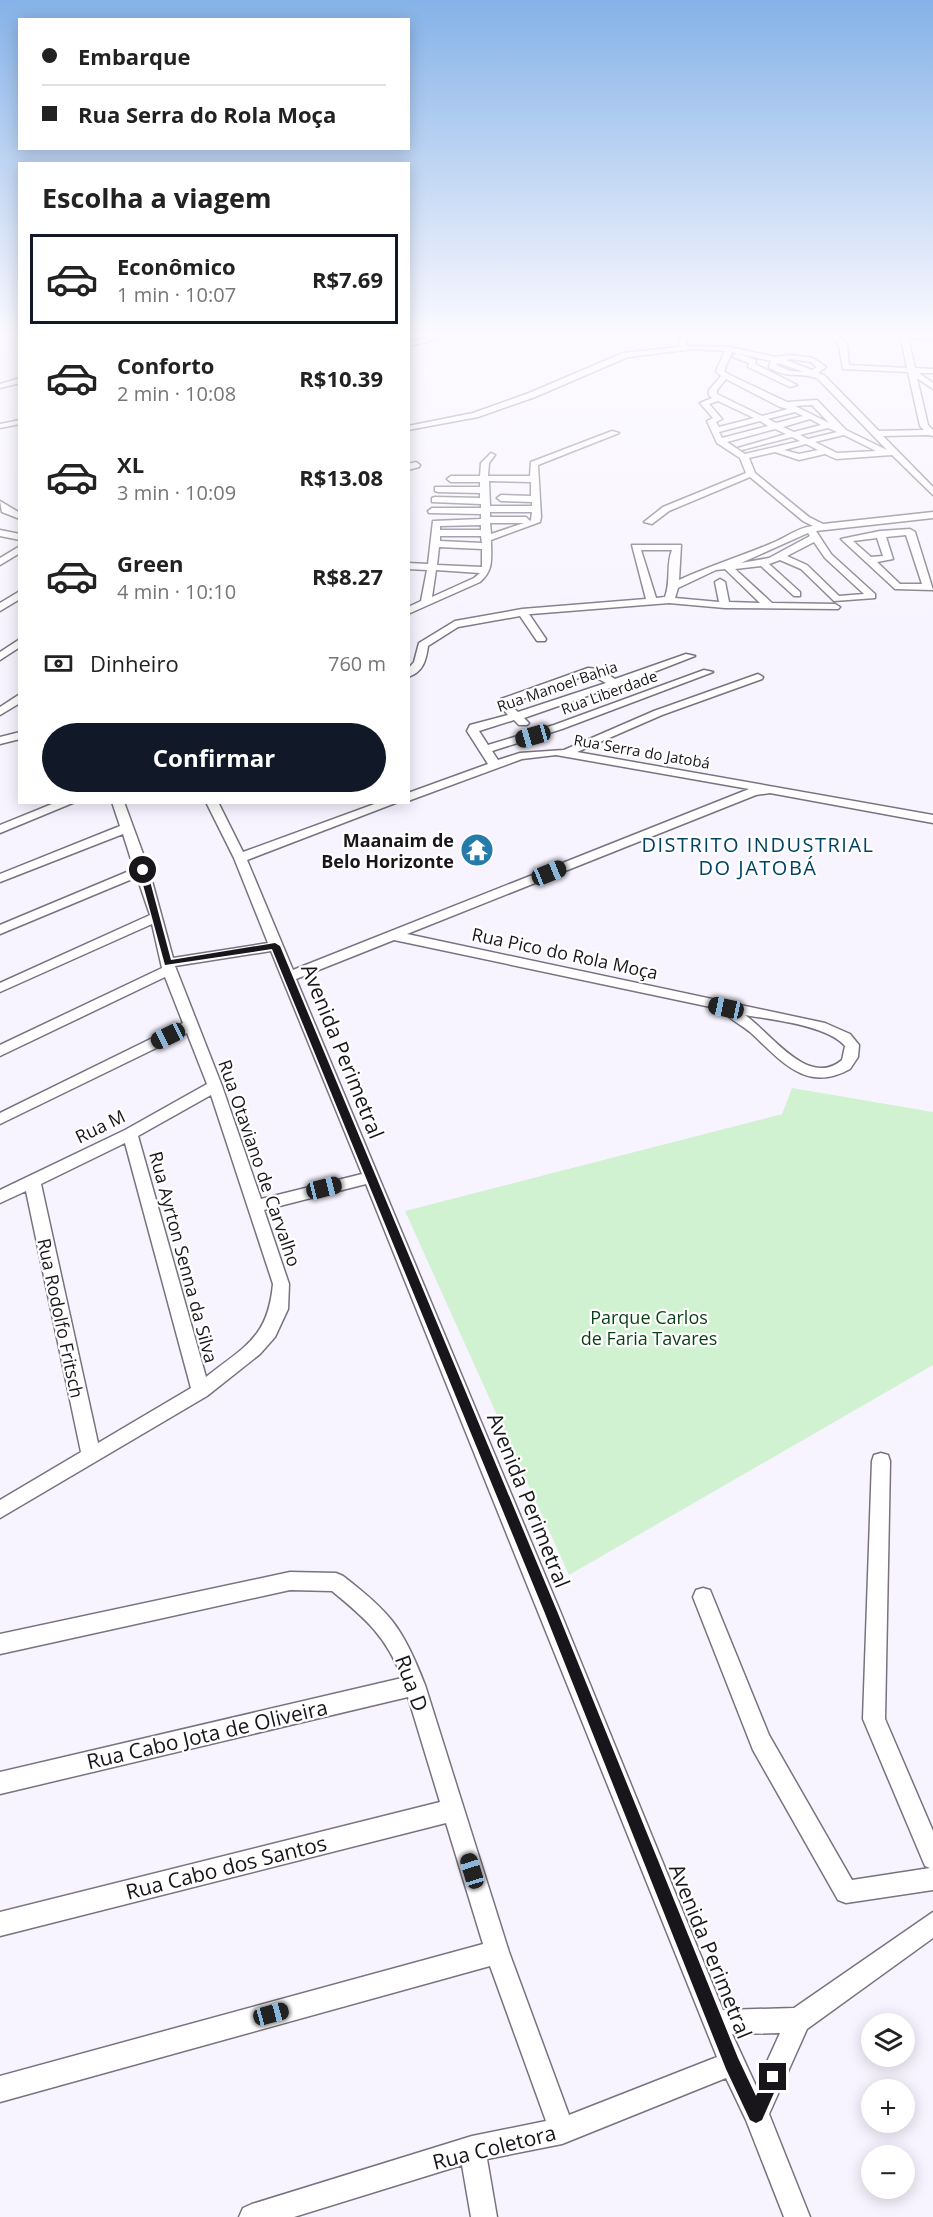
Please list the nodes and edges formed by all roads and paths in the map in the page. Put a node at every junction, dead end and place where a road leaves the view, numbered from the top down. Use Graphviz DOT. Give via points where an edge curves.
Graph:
graph roads {
  1 [pos="605,436"];
  2 [pos="717,436"];
  3 [pos="736,436"];
  4 [pos="786,436"];
  5 [pos="794,436"];
  6 [pos="831,436"];
  7 [pos="852,436"];
  8 [pos="878,436"];
  9 [pos="720,441"];
  10 [pos="807,443"];
  11 [pos="736,450"];
  12 [pos="778,450"];
  13 [pos="825,451"];
  14 [pos="890,452"];
  15 [pos="491,455"];
  16 [pos="744,457"];
  17 [pos="751,474"];
  18 [pos="451,479"];
  19 [pos="533,479"];
  20 [pos="484,481"];
  21 [pos="438,489"];
  22 [pos="933,492"];
  23 [pos="0,493"];
  24 [pos="501,498"];
  25 [pos="435,500"];
  26 [pos="0,504"];
  27 [pos="535,504"];
  28 [pos="432,511"];
  29 [pos="485,513"];
  30 [pos="0,515"];
  31 [pos="933,515"];
  32 [pos="18,516"];
  33 [pos="18,517"];
  34 [pos="536,520"];
  35 [pos="886,521"];
  36 [pos="649,522"];
  37 [pos="822,527"];
  38 [pos="0,533"];
  39 [pos="900,533"];
  40 [pos="436,534"];
  41 [pos="812,534"];
  42 [pos="880,534"];
  43 [pos="18,537"];
  44 [pos="486,539"];
  45 [pos="18,550"];
  46 [pos="781,557"];
  47 [pos="869,560"];
  48 [pos="0,562"];
  49 [pos="763,563"];
  50 [pos="727,565"];
  51 [pos="410,566"];
  52 [pos="432,568"];
  53 [pos="486,570"];
  54 [pos="720,582"];
  55 [pos="674,586"];
  56 [pos="931,587"];
  57 [pos="797,594"];
  58 [pos="18,595"];
  59 [pos="669,600"];
  60 [pos="652,601"];
  61 [pos="426,602"];
  62 [pos="724,605"];
  63 [pos="770,606"];
  64 [pos="835,607"];
  65 [pos="0,608"];
  66 [pos="410,610"];
  67 [pos="522,612"];
  68 [pos="541,639"];
  69 [pos="18,644"];
  70 [pos="690,656"];
  71 [pos="0,657"];
  72 [pos="708,672"];
  73 [pos="410,673"];
  74 [pos="758,677"];
  75 [pos="614,683"];
  76 [pos="18,698"];
  77 [pos="638,698"];
  78 [pos="0,712"];
  79 [pos="519,717"];
  80 [pos="18,736"];
  81 [pos="533,736"];
  82 [pos="0,741"];
  83 [pos="485,750"];
  84 [pos="564,754"];
  85 [pos="495,765"];
  86 [pos="770,789"];
  87 [pos="410,796"];
  88 [pos="64,804"];
  89 [pos="119,804"];
  90 [pos="213,804"];
  91 [pos="387,804"];
  92 [pos="933,819"];
  93 [pos="127,828"];
  94 [pos="0,829"];
  95 [pos="240,858"];
  96 [pos="143,870"];
  97 [pos="0,878"];
  98 [pos="157,917"];
  99 [pos="0,930"];
  100 [pos="395,936"];
  101 [pos="275,946"];
  102 [pos="168,966"];
  103 [pos="288,977"];
  104 [pos="0,988"];
  105 [pos="726,1008"];
  106 [pos="189,1026"];
  107 [pos="0,1051"];
  108 [pos="215,1086"];
  109 [pos="0,1119"];
  110 [pos="130,1134"];
  111 [pos="370,1177"];
  112 [pos="32,1181"];
  113 [pos="0,1197"];
  114 [pos="255,1206"];
  115 [pos="201,1391"];
  116 [pos="91,1455"];
  117 [pos="881,1461"];
  118 [pos="0,1510"];
  119 [pos="703,1596"];
  120 [pos="0,1644"];
  121 [pos="415,1684"];
  122 [pos="0,1783"];
  123 [pos="453,1810"];
  124 [pos="933,1858"];
  125 [pos="933,1879"];
  126 [pos="0,1924"];
  127 [pos="933,1924"];
  128 [pos="497,1952"];
  129 [pos="798,2020"];
  130 [pos="715,2022"];
  131 [pos="732,2063"];
  132 [pos="0,2089"];
  133 [pos="756,2114"];
  134 [pos="562,2131"];
  135 [pos="472,2149"];
  136 [pos="252,2217"];
  137 [pos="484,2217"];
  138 [pos="798,2217"];
  1 -- 19 [label="street" via="539,460"];
  2 -- 9 [label="street"];
  3 -- 9 [label="street"];
  4 -- 11 [label="street"];
  5 -- 10 [label="street"];
  6 -- 10 [label="street"];
  7 -- 14 [label="street"];
  8 -- 14 [label="street"];
  9 -- 11 [label="street"];
  10 -- 12 [label="street"];
  10 -- 13 [label="street"];
  11 -- 16 [label="street"];
  12 -- 13 [label="street" via="799,457"];
  12 -- 16 [label="street"];
  13 -- 14 [label="street" via="836,456"];
  14 -- 22 [label="street"];
  15 -- 20 [label="street"];
  16 -- 17 [label="street"];
  17 -- 36 [label="street" via="666,509"];
  17 -- 37 [label="street" via="806,519"];
  18 -- 20 [label="street"];
  19 -- 20 [label="street"];
  19 -- 20 [label="street"];
  19 -- 27 [label="street"];
  20 -- 21 [label="street"];
  20 -- 29 [label="street"];
  23 -- 26 [label="street"];
  24 -- 27 [label="street"];
  25 -- 29 [label="street"];
  26 -- 32 [label="street"];
  27 -- 29 [label="street"];
  27 -- 34 [label="street"];
  28 -- 29 [label="street"];
  29 -- 34 [label="street"];
  29 -- 40 [label="street"];
  29 -- 44 [label="street"];
  30 -- 33 [label="street"];
  31 -- 35 [label="street"];
  34 -- 44 [label="street"];
  35 -- 37 [label="street"];
  35 -- 39 [label="street"];
  37 -- 41 [label="street"];
  38 -- 43 [label="street"];
  39 -- 42 [label="street"];
  39 -- 56 [label="street" via="910,532"];
  40 -- 44 [label="street"];
  40 -- 52 [label="street"];
  41 -- 46 [label="street"];
  41 -- 46 [label="street" via="845,574 872,596 837,599 804,567"];
  41 -- 50 [label="street" via="797,532 773,547"];
  42 -- 47 [label="street" via="888,559"];
  42 -- 47 [label="street" via="846,539"];
  44 -- 53 [label="street"];
  45 -- 48 [label="street"];
  46 -- 49 [label="street"];
  47 -- 56 [label="street" via="898,587"];
  49 -- 50 [label="street"];
  49 -- 57 [label="street"];
  50 -- 55 [label="street"];
  50 -- 63 [label="street"];
  51 -- 52 [label="street"];
  52 -- 53 [label="street"];
  52 -- 61 [label="street"];
  53 -- 61 [label="street" via="477,580"];
  54 -- 62 [label="street"];
  55 -- 59 [label="street"];
  55 -- 60 [label="street" via="674,555 678,547 635,547"];
  58 -- 65 [label="street"];
  59 -- 60 [label="street"];
  59 -- 62 [label="street"];
  60 -- 67 [label="street"];
  61 -- 66 [label="street"];
  62 -- 63 [label="street"];
  63 -- 64 [label="street"];
  67 -- 68 [label="street"];
  67 -- 73 [label="street" via="455,624 423,645 421,663"];
  69 -- 71 [label="street"];
  70 -- 75 [label="street, Rua Manoel Bahia"];
  72 -- 77 [label="street, Rua Liberdade"];
  74 -- 84 [label="street" via="658,713"];
  75 -- 77 [label="street"];
  75 -- 79 [label="street, Rua Manoel Bahia"];
  75 -- 79 [label="street" via="588,671 503,703"];
  76 -- 78 [label="street"];
  77 -- 81 [label="street, Rua Liberdade"];
  79 -- 81 [label="street"];
  79 -- 83 [label="street, Rua Manoel Bahia" via="474,728"];
  80 -- 82 [label="street"];
  81 -- 83 [label="street, Rua Liberdade"];
  83 -- 85 [label="street, Rua Manoel Bahia"];
  84 -- 85 [label="street, Rua Serra do Jatobá" via="520,756"];
  84 -- 86 [label="street, Rua Serra do Jatobá"];
  85 -- 87 [label="street, Rua Serra do Jatobá"];
  86 -- 92 [label="street, Rua Serra do Jatobá"];
  86 -- 100 [label="street" via="737,796"];
  88 -- 94 [label="street"];
  89 -- 93 [label="street, Rua Otaviano de Carvalho"];
  90 -- 95 [label="street, Avenida Perimetral"];
  91 -- 95 [label="street"];
  93 -- 96 [label="street, Rua Otaviano de Carvalho"];
  93 -- 97 [label="street"];
  95 -- 101 [label="street, Avenida Perimetral"];
  96 -- 98 [label="street, Rua Otaviano de Carvalho"];
  96 -- 99 [label="street"];
  98 -- 102 [label="street, Rua Otaviano de Carvalho"];
  98 -- 104 [label="street"];
  100 -- 103 [label="street"];
  100 -- 105 [label="street, Rua Pico do Rola Moça"];
  101 -- 102 [label="street"];
  101 -- 103 [label="street, Avenida Perimetral"];
  102 -- 106 [label="street, Rua Otaviano de Carvalho"];
  102 -- 107 [label="street"];
  103 -- 111 [label="street, Avenida Perimetral"];
  105 -- 105 [label="street, Rua Pico do Rola Moça" via="820,1026 844,1037 852,1045 852,1057 845,1067 832,1071 804,1070 781,1058 756,1030"];
  106 -- 108 [label="street, Rua Otaviano de Carvalho"];
  106 -- 109 [label="street"];
  108 -- 110 [label="street, Rua M"];
  108 -- 114 [label="street, Rua Otaviano de Carvalho"];
  110 -- 112 [label="street, Rua M"];
  110 -- 115 [label="street, Rua Ayrton Senna da Silva"];
  111 -- 114 [label="street"];
  111 -- 130 [label="street, Avenida Perimetral"];
  112 -- 113 [label="street, Rua M"];
  112 -- 116 [label="street, Rua Rodolfo Fritsch"];
  114 -- 115 [label="street, Rua Otaviano de Carvalho" via="281,1284 279,1309 269,1332 254,1349"];
  115 -- 116 [label="street, Rua Otaviano de Carvalho"];
  116 -- 118 [label="street, Rua Otaviano de Carvalho"];
  117 -- 124 [label="street" via="874,1719"];
  119 -- 125 [label="street" via="761,1742 846,1892"];
  120 -- 121 [label="street, Rua D" via="290,1581 336,1582 387,1627"];
  121 -- 122 [label="street, Rua Cabo Jota de Oliveira"];
  121 -- 123 [label="street, Rua D"];
  123 -- 126 [label="street, Rua Cabo dos Santos"];
  123 -- 128 [label="street, Rua D"];
  127 -- 129 [label="street"];
  128 -- 132 [label="street"];
  128 -- 134 [label="street, Rua D"];
  129 -- 130 [label="street"];
  129 -- 133 [label="street"];
  130 -- 131 [label="street, Avenida Perimetral"];
  131 -- 133 [label="street, Avenida Perimetral"];
  131 -- 134 [label="street, Rua Coletora"];
  133 -- 138 [label="street, Avenida Perimetral"];
  134 -- 135 [label="street, Rua Coletora"];
  135 -- 136 [label="street, Rua Coletora"];
  135 -- 137 [label="street"];
}
